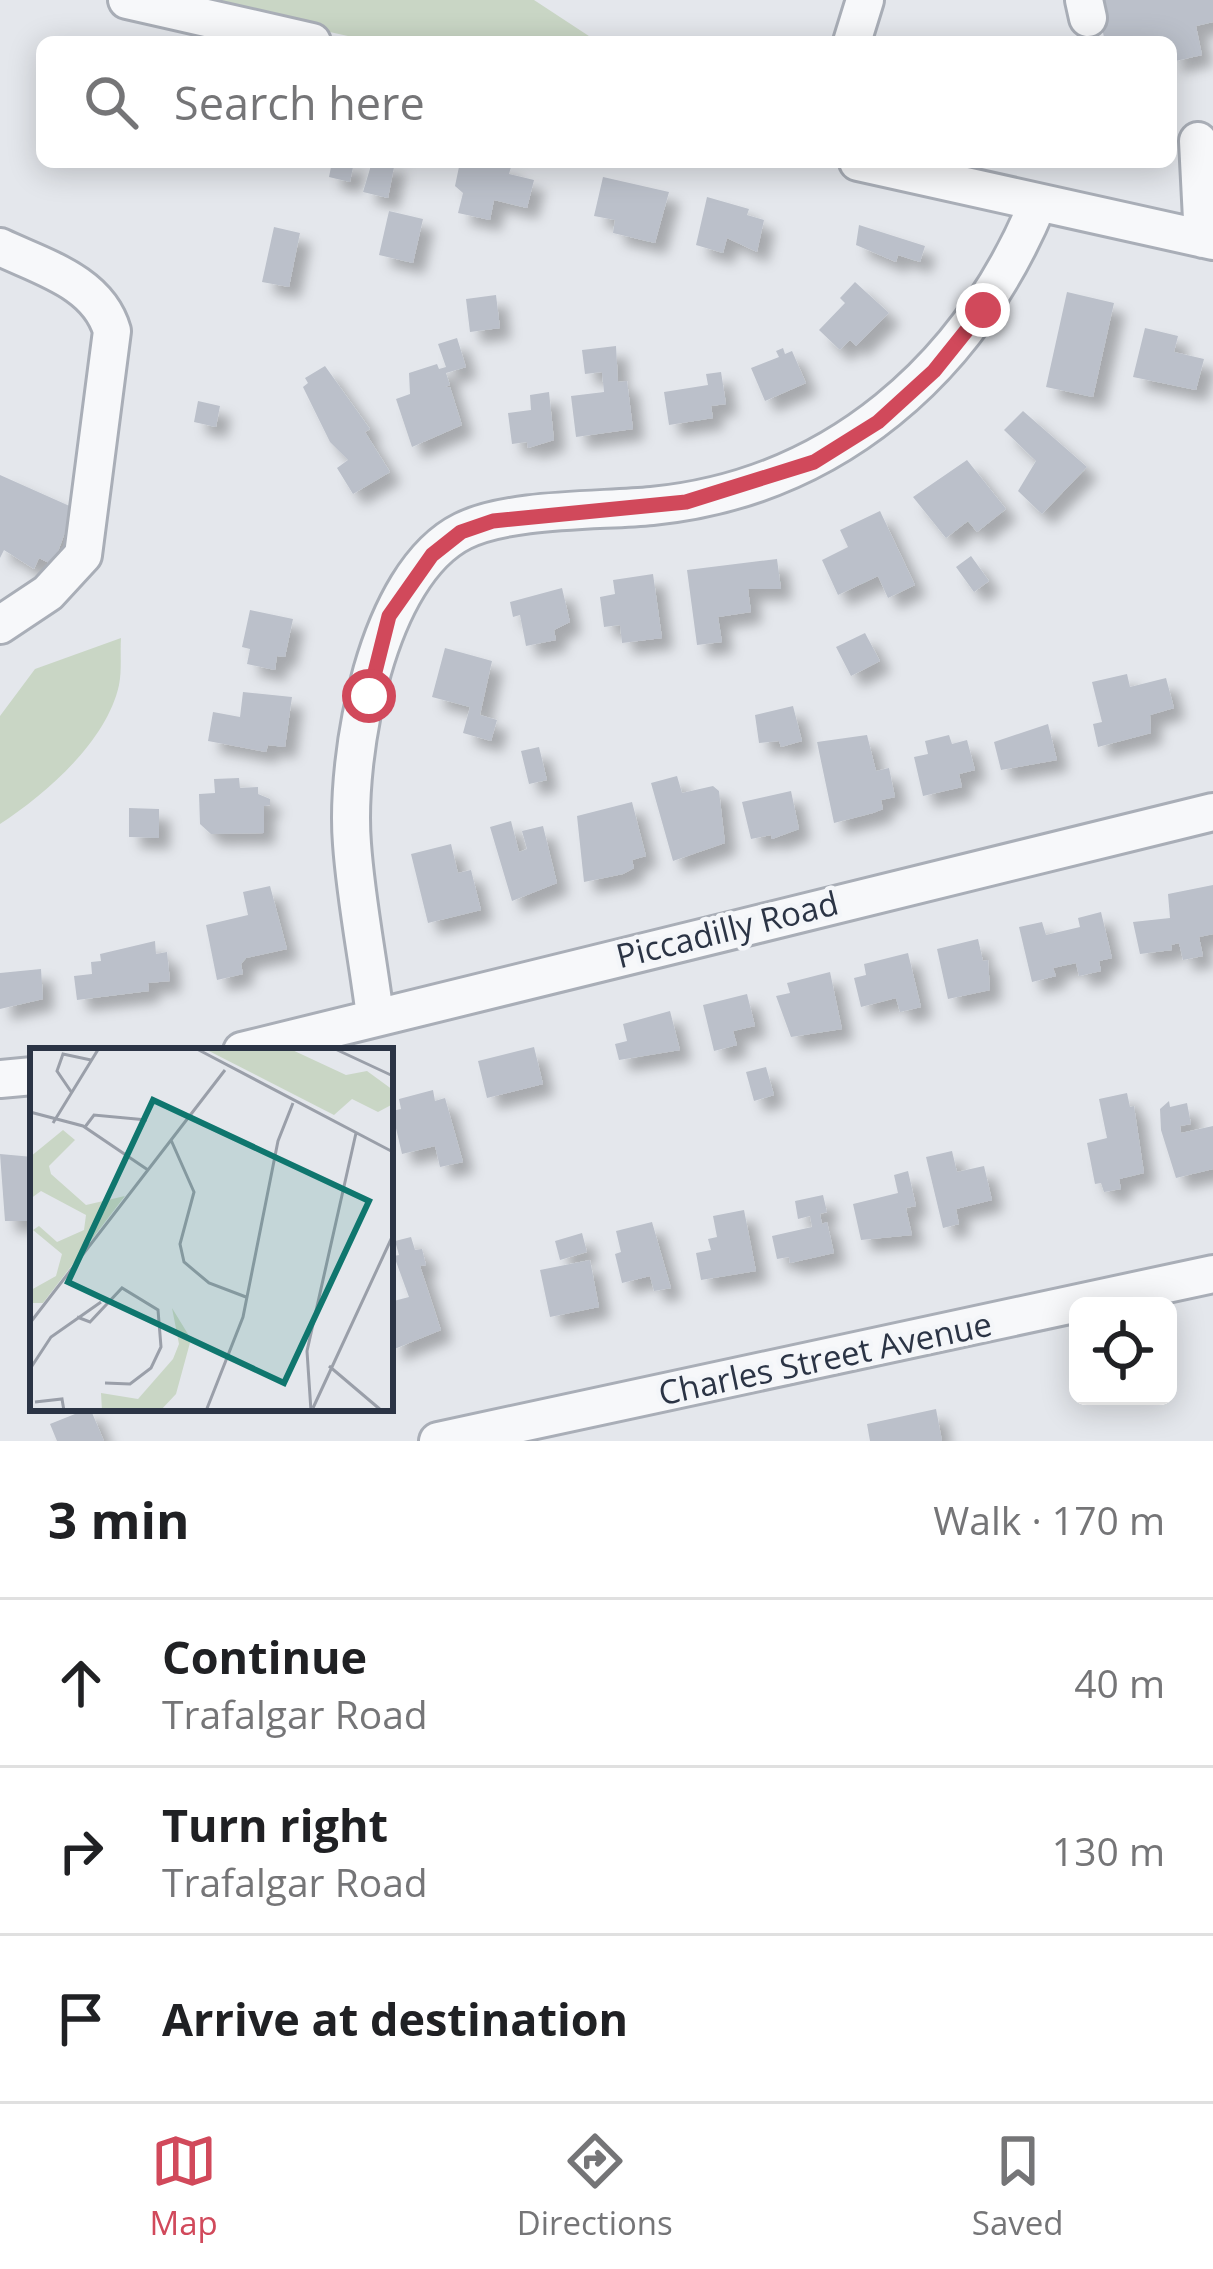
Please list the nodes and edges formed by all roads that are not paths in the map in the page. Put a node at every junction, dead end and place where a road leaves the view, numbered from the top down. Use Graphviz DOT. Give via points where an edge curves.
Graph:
graph roads {
  1 [pos="127,0"];
  2 [pos="865,0"];
  3 [pos="286,36"];
  4 [pos="855,36"];
  5 [pos="1198,141"];
  6 [pos="884,168"];
  7 [pos="1038,203"];
  8 [pos="1208,240"];
  9 [pos="0,247"];
  10 [pos="0,625"];
  11 [pos="1213,812"];
  12 [pos="375,1016"];
  13 [pos="253,1048"];
  14 [pos="30,1076"];
  15 [pos="0,1079"];
  16 [pos="1213,1274"];
  17 [pos="438,1441"];
  1 -- 3 [label="street"];
  2 -- 4 [label="street"];
  5 -- 8 [label="street"];
  6 -- 7 [label="street"];
  7 -- 8 [label="street"];
  7 -- 12 [label="street" via="983,310 934,371 878,422 814,462 686,502 493,521 461,532 407,585 389,616 356,775 352,841"];
  9 -- 10 [label="street" via="96,298 112,331 83,555 61,582"];
  11 -- 12 [label="street, Piccadilly Road"];
  12 -- 13 [label="street, Piccadilly Road"];
  14 -- 15 [label="street"];
  16 -- 17 [label="street, Charles Street Avenue"];
}
